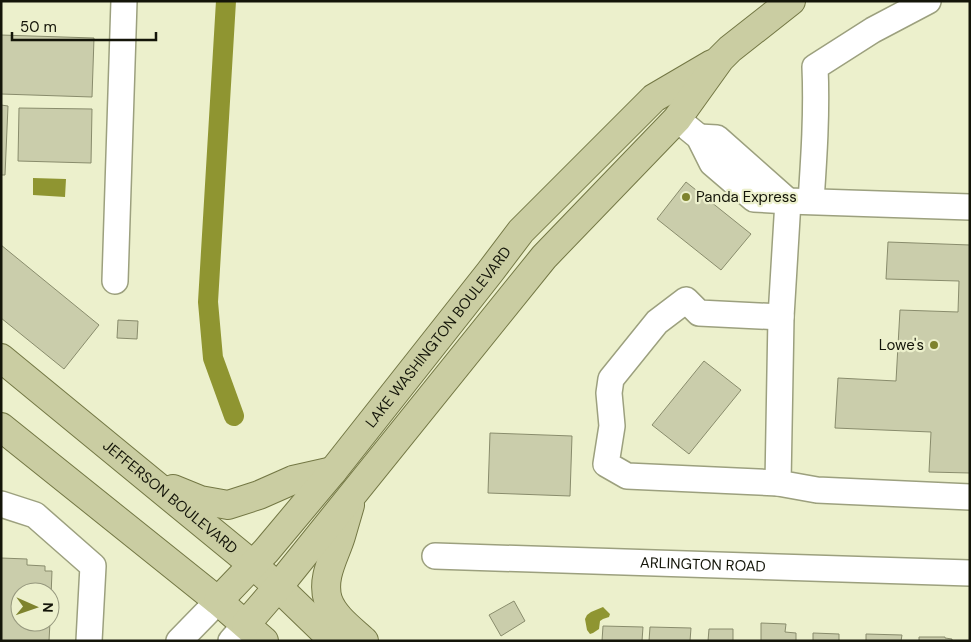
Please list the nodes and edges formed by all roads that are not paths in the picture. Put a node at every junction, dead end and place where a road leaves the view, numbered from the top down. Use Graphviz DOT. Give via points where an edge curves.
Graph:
graph roads {
  1 [pos="124,1"];
  2 [pos="791,1"];
  3 [pos="928,1"];
  4 [pos="720,59"];
  5 [pos="677,119"];
  6 [pos="800,201"];
  7 [pos="970,207"];
  8 [pos="115,281"];
  9 [pos="781,317"];
  10 [pos="1,358"];
  11 [pos="1,427"];
  12 [pos="333,471"];
  13 [pos="151,481"];
  14 [pos="778,484"];
  15 [pos="353,494"];
  16 [pos="970,497"];
  17 [pos="1,504"];
  18 [pos="435,556"];
  19 [pos="253,565"];
  20 [pos="970,573"];
  21 [pos="278,587"];
  22 [pos="218,601"];
  23 [pos="247,635"];
  24 [pos="89,641"];
  25 [pos="179,641"];
  26 [pos="334,641"];
  27 [pos="364,641"];
  1 -- 8 [label="street"];
  2 -- 4 [label="main road, LAKE WASHINGTON BOULEVARD"];
  3 -- 6 [label="street" via="873,30 815,67 816,85"];
  4 -- 5 [label="main road, LAKE WASHINGTON BOULEVARD"];
  4 -- 12 [label="main road, LAKE WASHINGTON BOULEVARD" via="654,98 520,231"];
  5 -- 6 [label="street" via="699,137 712,162 754,199"];
  5 -- 15 [label="main road, LAKE WASHINGTON BOULEVARD" via="544,258"];
  6 -- 7 [label="street"];
  6 -- 9 [label="street"];
  9 -- 14 [label="street"];
  9 -- 14 [label="street" via="699,313 686,300 657,322 611,379 612,426 606,464 627,476"];
  10 -- 13 [label="main road, JEFFERSON BOULEVARD"];
  11 -- 22 [label="main road"];
  12 -- 13 [label="main road" via="293,480 228,505 200,500"];
  12 -- 19 [label="main road, LAKE WASHINGTON BOULEVARD"];
  13 -- 19 [label="main road, JEFFERSON BOULEVARD"];
  14 -- 16 [label="street" via="817,490"];
  15 -- 21 [label="main road, LAKE WASHINGTON BOULEVARD"];
  15 -- 27 [label="main road" via="326,579 328,600 342,620"];
  17 -- 24 [label="street" via="35,515 92,566"];
  18 -- 20 [label="street, ARLINGTON ROAD"];
  19 -- 21 [label="main road, JEFFERSON BOULEVARD"];
  19 -- 22 [label="main road, LAKE WASHINGTON BOULEVARD"];
  21 -- 23 [label="main road, LAKE WASHINGTON BOULEVARD"];
  21 -- 26 [label="main road, JEFFERSON BOULEVARD"];
  22 -- 23 [label="main road"];
  22 -- 25 [label="street, LAKE WASHINGTON BOULEVARD"];
}
